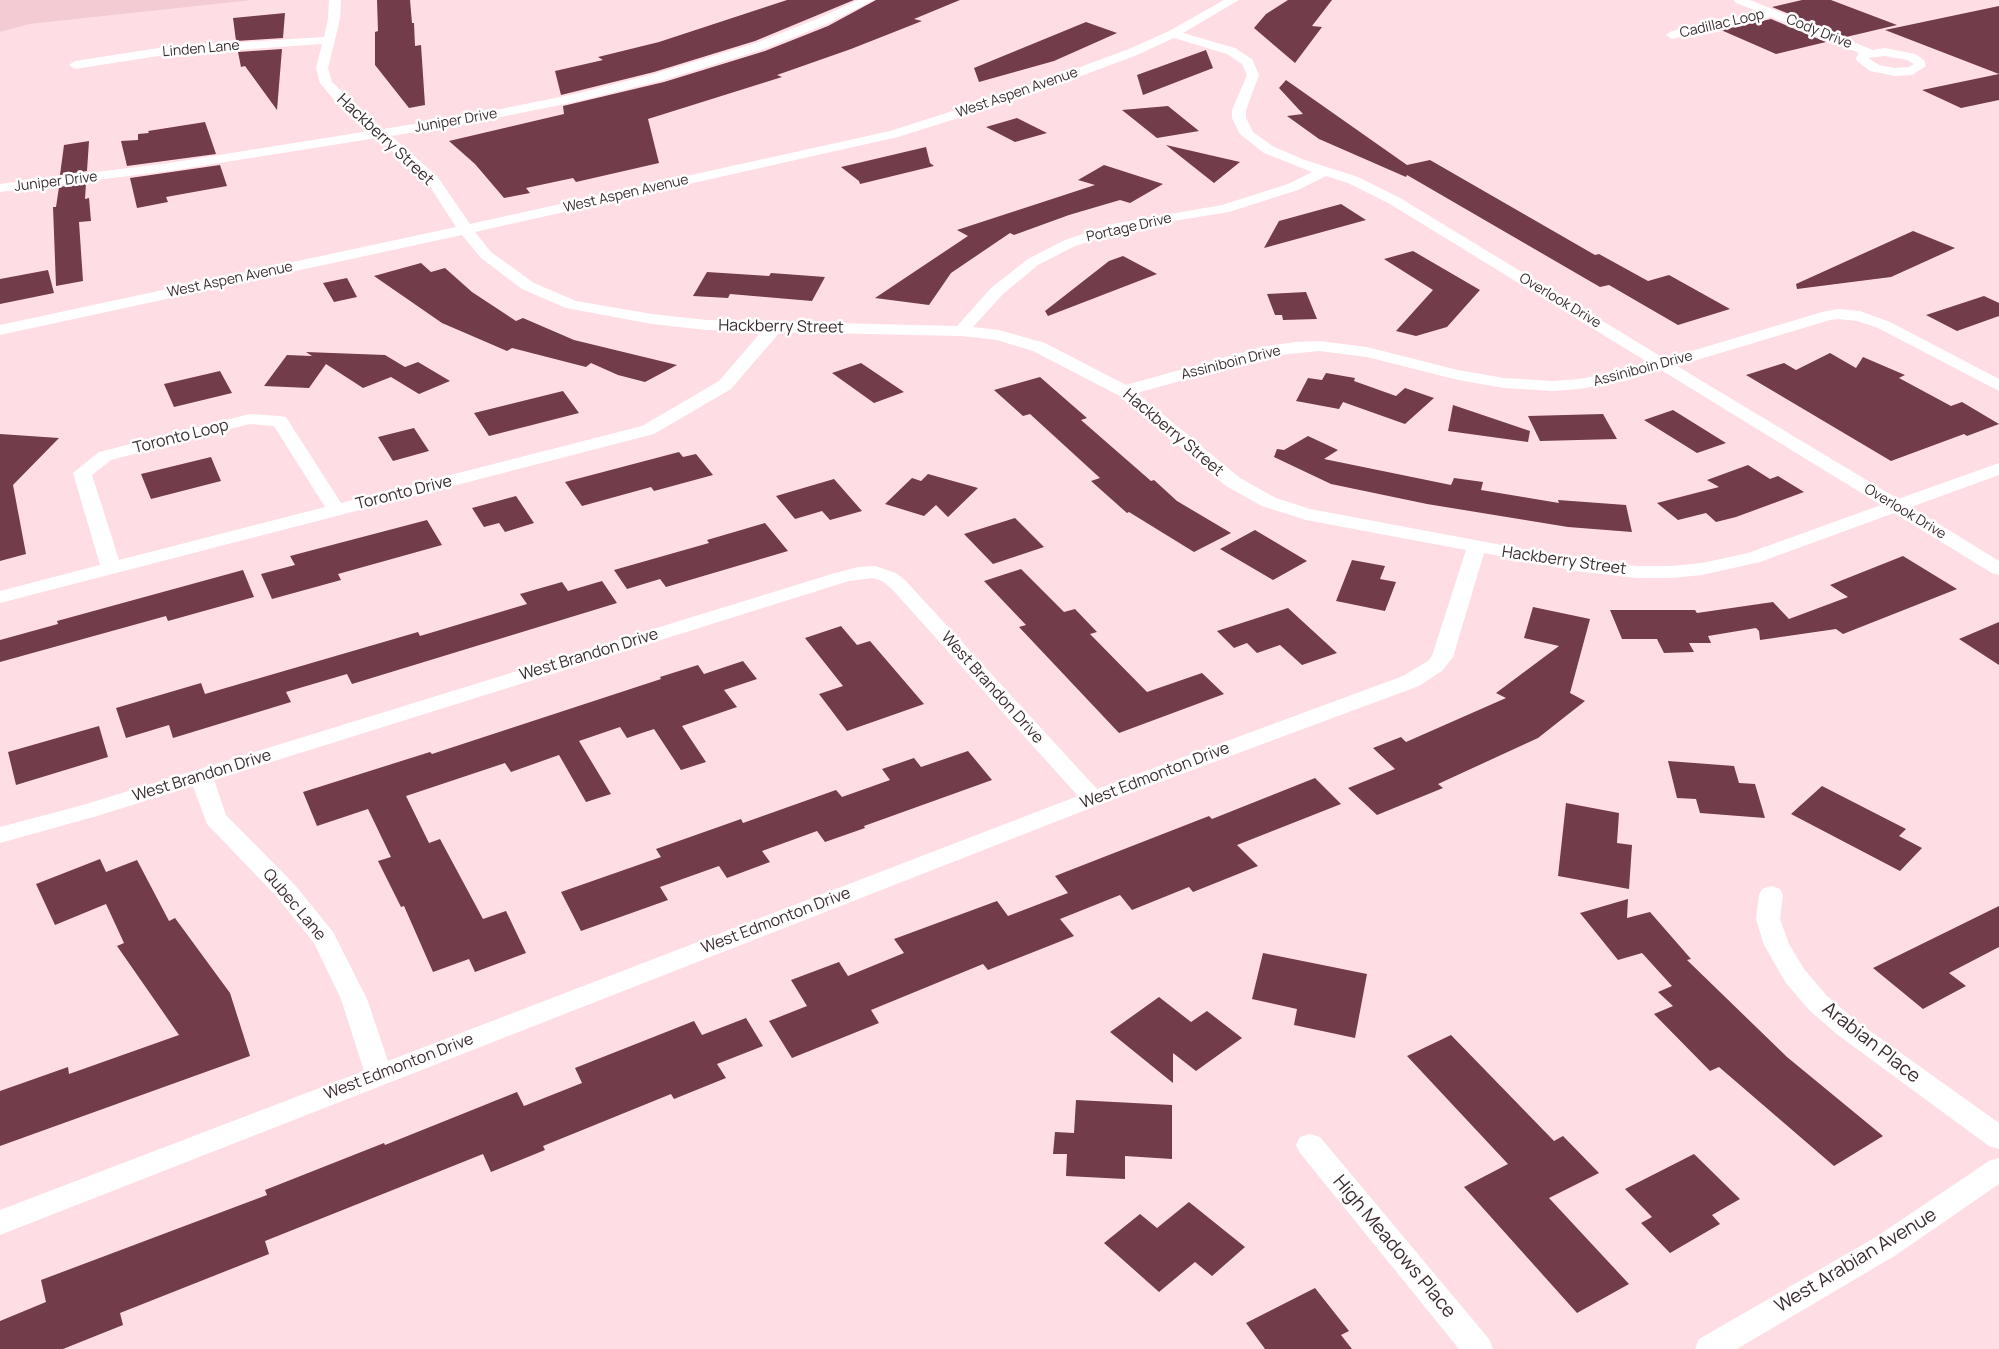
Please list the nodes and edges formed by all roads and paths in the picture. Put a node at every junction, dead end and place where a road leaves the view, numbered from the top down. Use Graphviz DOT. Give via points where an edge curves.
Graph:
graph roads {
  1 [pos="335,0"];
  2 [pos="868,0"];
  3 [pos="1233,0"];
  4 [pos="1740,0"];
  5 [pos="1772,13"];
  6 [pos="1173,34"];
  7 [pos="1672,35"];
  8 [pos="328,40"];
  9 [pos="1870,53"];
  10 [pos="75,65"];
  11 [pos="380,133"];
  12 [pos="1324,171"];
  13 [pos="0,188"];
  14 [pos="464,230"];
  15 [pos="775,327"];
  16 [pos="0,330"];
  17 [pos="960,331"];
  18 [pos="1665,365"];
  19 [pos="1999,386"];
  20 [pos="1124,391"];
  21 [pos="1999,469"];
  22 [pos="1896,507"];
  23 [pos="336,510"];
  24 [pos="1476,548"];
  25 [pos="111,568"];
  26 [pos="1999,569"];
  27 [pos="0,597"];
  28 [pos="201,776"];
  29 [pos="1093,799"];
  30 [pos="0,835"];
  31 [pos="1771,895"];
  32 [pos="379,1075"];
  33 [pos="1999,1138"];
  34 [pos="1310,1145"];
  35 [pos="1999,1169"];
  36 [pos="0,1223"];
  37 [pos="1478,1349"];
  38 [pos="1710,1349"];
  1 -- 8 [label="street, Hackberry Street"];
  2 -- 11 [label="street, Juniper Drive" via="760,46 650,80 543,105"];
  3 -- 6 [label="street, West Aspen Avenue"];
  4 -- 5 [label="street, Cody Drive"];
  5 -- 7 [label="street, Cadillac Loop"];
  5 -- 9 [label="street, Cody Drive"];
  6 -- 12 [label="street, Overlook Drive" via="1230,51 1248,62 1253,76 1239,110 1247,134 1269,150"];
  6 -- 14 [label="street, West Aspen Avenue" via="1020,94 893,134"];
  8 -- 10 [label="street, Linden Lane" via="165,51"];
  8 -- 11 [label="street, Hackberry Street" via="322,68 326,83"];
  11 -- 13 [label="street, Juniper Drive" via="130,173"];
  11 -- 14 [label="street, Hackberry Street" via="432,179"];
  12 -- 17 [label="street, Portage Drive" via="1292,187 1224,209 1149,221 1070,243 1033,262 997,291"];
  12 -- 18 [label="street, Overlook Drive" via="1353,180 1395,201"];
  14 -- 15 [label="street, Hackberry Street" via="486,255 528,286 572,305 706,325"];
  14 -- 16 [label="street, West Aspen Avenue"];
  15 -- 17 [label="street, Hackberry Street"];
  15 -- 23 [label="street, Toronto Drive" via="724,385 648,430"];
  17 -- 20 [label="street, Hackberry Street" via="999,335 1039,347"];
  18 -- 19 [label="street, Assiniboin Drive" via="1828,315 1848,314 1884,325"];
  18 -- 20 [label="street, Assiniboin Drive" via="1605,381 1528,385 1458,375 1367,352 1318,346 1295,347 1268,351"];
  18 -- 22 [label="street, Overlook Drive"];
  20 -- 24 [label="street, Hackberry Street" via="1218,472 1269,502 1320,518"];
  21 -- 22 [label="street, Hackberry Street"];
  22 -- 24 [label="street, Hackberry Street" via="1754,558 1702,569 1608,570"];
  22 -- 26 [label="street, Overlook Drive"];
  23 -- 25 [label="street, Toronto Drive"];
  23 -- 25 [label="street, Toronto Loop" via="280,421 250,419 105,456 82,473"];
  24 -- 29 [label="street, West Edmonton Drive" via="1446,648 1435,666 1425,674"];
  25 -- 27 [label="street, Toronto Drive"];
  28 -- 29 [label="street, West Brandon Drive" via="842,577 875,572 898,584"];
  28 -- 30 [label="street, West Brandon Drive"];
  28 -- 32 [label="street, Qubec Lane" via="215,818 286,891 324,938 354,999"];
  29 -- 32 [label="street, West Edmonton Drive"];
  31 -- 33 [label="street, Arabian Place" via="1768,919 1776,946 1818,1003 1847,1028"];
  32 -- 36 [label="street, West Edmonton Drive"];
  34 -- 37 [label="street, High Meadows Place"];
  35 -- 38 [label="street, West Arabian Avenue" via="1886,1246"];
}
